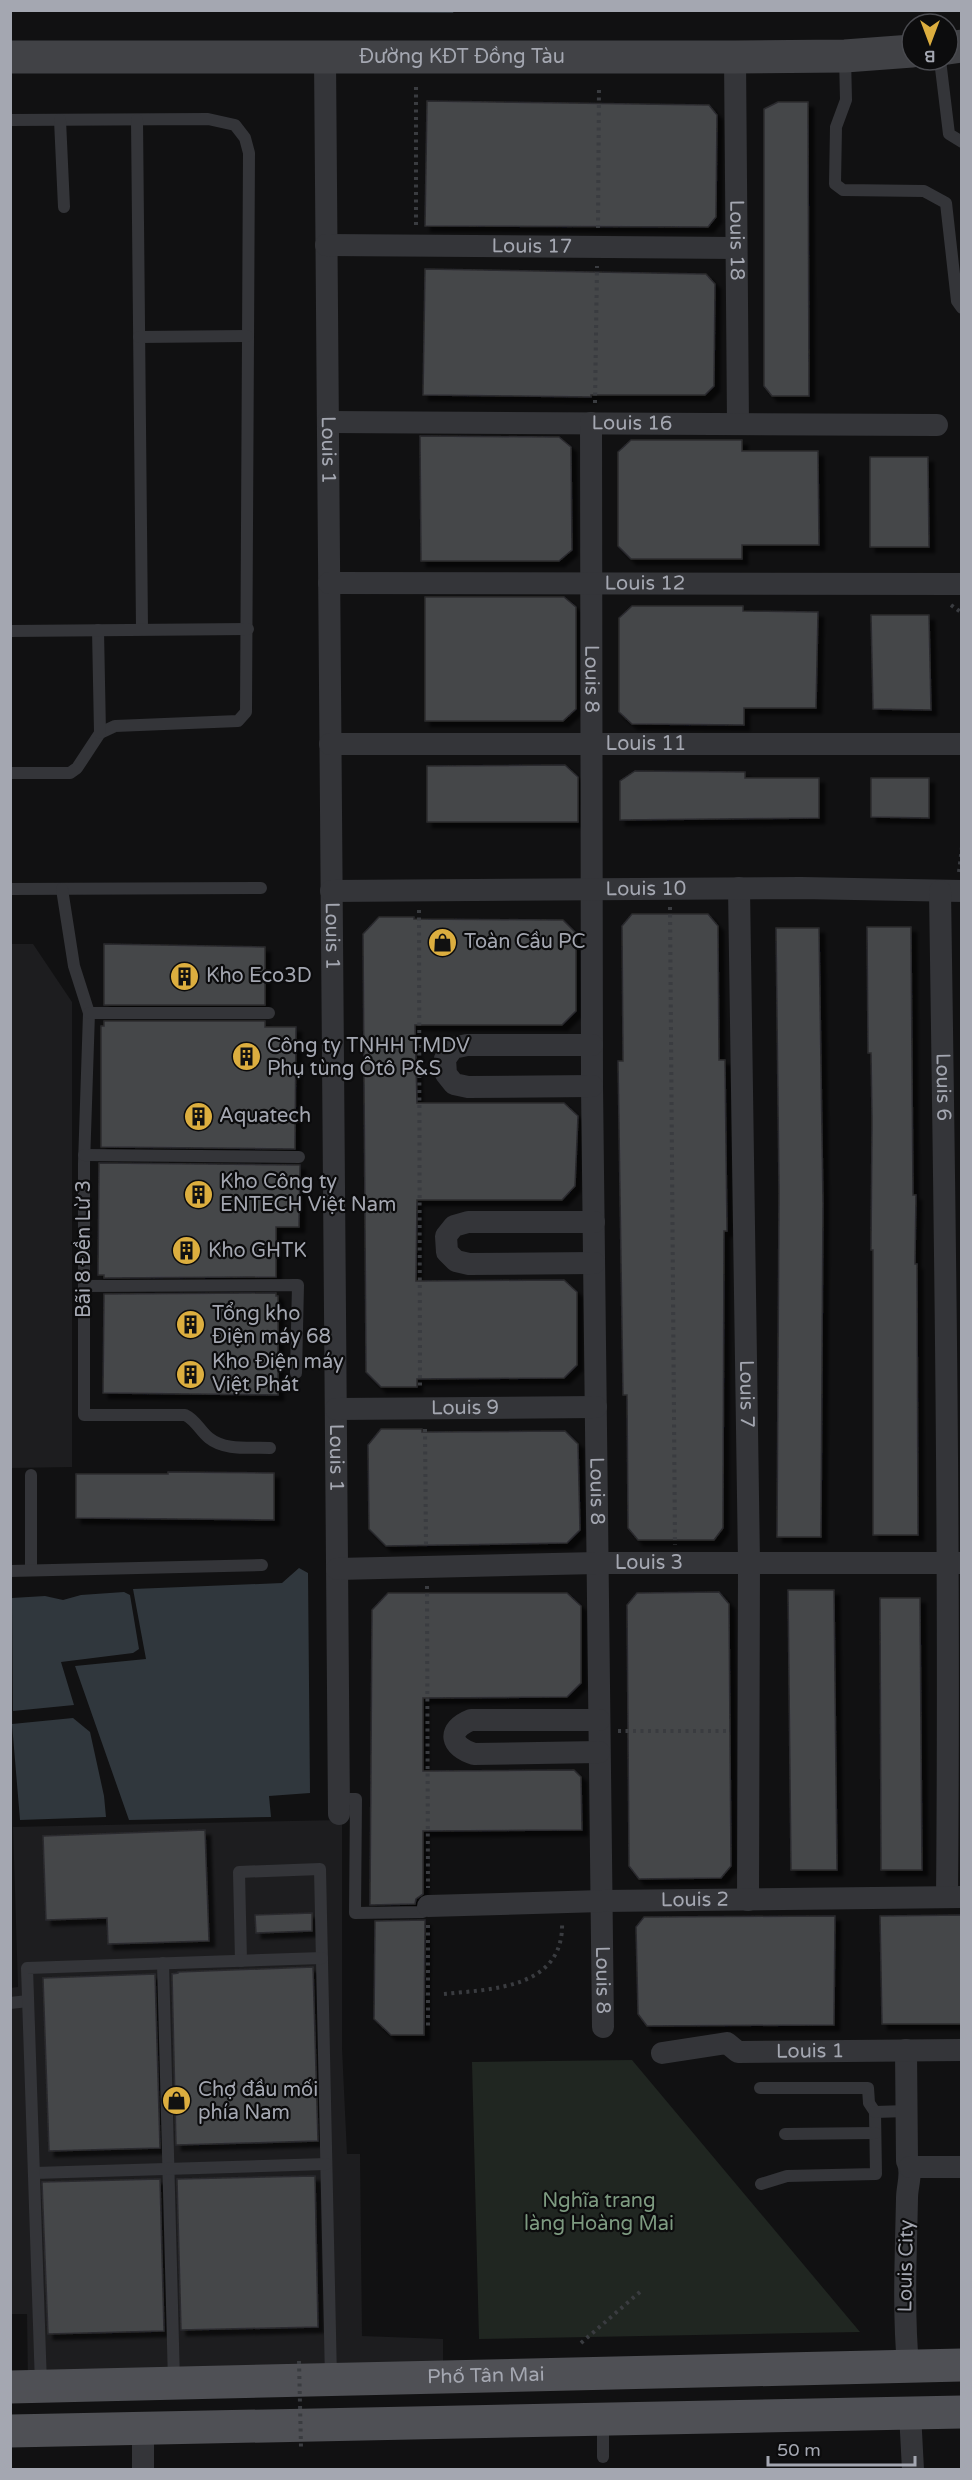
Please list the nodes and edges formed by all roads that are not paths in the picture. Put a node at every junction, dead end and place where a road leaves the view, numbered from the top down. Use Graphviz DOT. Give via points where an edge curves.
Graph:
graph roads {
  1 [pos="900,52"];
  2 [pos="845,56"];
  3 [pos="10,57"];
  4 [pos="735,57"];
  5 [pos="325,58"];
  6 [pos="941,72"];
  7 [pos="10,120"];
  8 [pos="60,120"];
  9 [pos="137,120"];
  10 [pos="962,142"];
  11 [pos="64,207"];
  12 [pos="956,235"];
  13 [pos="326,245"];
  14 [pos="736,248"];
  15 [pos="962,308"];
  16 [pos="247,336"];
  17 [pos="139,337"];
  18 [pos="593,416"];
  19 [pos="328,422"];
  20 [pos="738,424"];
  21 [pos="937,425"];
  22 [pos="329,583"];
  23 [pos="592,584"];
  24 [pos="962,584"];
  25 [pos="142,629"];
  26 [pos="248,629"];
  27 [pos="98,630"];
  28 [pos="10,631"];
  29 [pos="100,734"];
  30 [pos="592,743"];
  31 [pos="330,744"];
  32 [pos="962,744"];
  33 [pos="10,773"];
  34 [pos="261,888"];
  35 [pos="739,888"];
  36 [pos="10,889"];
  37 [pos="62,889"];
  38 [pos="592,889"];
  39 [pos="331,891"];
  40 [pos="951,891"];
  41 [pos="89,1013"];
  42 [pos="269,1013"];
  43 [pos="592,1045"];
  44 [pos="592,1086"];
  45 [pos="84,1155"];
  46 [pos="299,1157"];
  47 [pos="594,1222"];
  48 [pos="594,1263"];
  49 [pos="84,1286"];
  50 [pos="296,1373"];
  51 [pos="596,1407"];
  52 [pos="336,1409"];
  53 [pos="270,1448"];
  54 [pos="31,1475"];
  55 [pos="597,1563"];
  56 [pos="749,1563"];
  57 [pos="955,1563"];
  58 [pos="262,1565"];
  59 [pos="337,1569"];
  60 [pos="31,1570"];
  61 [pos="10,1571"];
  62 [pos="608,1725"];
  63 [pos="599,1752"];
  64 [pos="339,1806"];
  65 [pos="954,1897"];
  66 [pos="748,1900"];
  67 [pos="602,1901"];
  68 [pos="428,1906"];
  69 [pos="322,1958"];
  70 [pos="242,1960"];
  71 [pos="163,1963"];
  72 [pos="28,2001"];
  73 [pos="10,2002"];
  74 [pos="603,2027"];
  75 [pos="906,2050"];
  76 [pos="962,2050"];
  77 [pos="662,2053"];
  78 [pos="760,2088"];
  79 [pos="907,2111"];
  80 [pos="875,2112"];
  81 [pos="875,2133"];
  82 [pos="785,2134"];
  83 [pos="326,2164"];
  84 [pos="910,2167"];
  85 [pos="962,2167"];
  86 [pos="169,2169"];
  87 [pos="34,2173"];
  88 [pos="761,2184"];
  89 [pos="908,2365"];
  90 [pos="962,2365"];
  91 [pos="449,2377"];
  92 [pos="331,2380"];
  93 [pos="174,2382"];
  94 [pos="26,2386"];
  95 [pos="962,2412"];
  96 [pos="910,2413"];
  97 [pos="603,2419"];
  98 [pos="450,2422"];
  99 [pos="143,2428"];
  100 [pos="10,2431"];
  101 [pos="603,2457"];
  102 [pos="143,2469"];
  103 [pos="913,2469"];
  1 -- 2 [label="main road, Đường KĐT Đồng Tàu"];
  2 -- 4 [label="main road, Đường KĐT Đồng Tàu"];
  2 -- 12 [label="lane" via="846,100 836,127 835,184 843,190 924,191 946,203"];
  3 -- 5 [label="main road, Đường KĐT Đồng Tàu"];
  4 -- 5 [label="main road, Đường KĐT Đồng Tàu"];
  4 -- 14 [label="street, Louis 18"];
  5 -- 13 [label="street, Louis 1"];
  6 -- 10 [label="lane" via="949,134"];
  7 -- 8 [label="lane"];
  8 -- 9 [label="lane"];
  8 -- 11 [label="lane"];
  9 -- 16 [label="lane" via="208,119 235,125 245,138 249,153"];
  9 -- 17 [label="lane"];
  12 -- 15 [label="lane" via="957,301"];
  13 -- 14 [label="street, Louis 17"];
  13 -- 19 [label="street, Louis 1"];
  14 -- 20 [label="street, Louis 18"];
  16 -- 17 [label="lane"];
  16 -- 26 [label="lane"];
  17 -- 25 [label="lane"];
  18 -- 19 [label="street, Louis 16"];
  18 -- 20 [label="street, Louis 16"];
  18 -- 23 [label="street, Louis 8"];
  19 -- 22 [label="street, Louis 1"];
  20 -- 21 [label="street, Louis 16"];
  22 -- 23 [label="street, Louis 12"];
  22 -- 31 [label="street, Louis 1"];
  23 -- 24 [label="street, Louis 12"];
  23 -- 30 [label="street, Louis 8"];
  25 -- 26 [label="lane"];
  25 -- 27 [label="lane"];
  26 -- 29 [label="lane" via="243,718 115,726"];
  27 -- 28 [label="lane"];
  27 -- 29 [label="lane"];
  29 -- 33 [label="lane" via="78,768 70,773"];
  30 -- 31 [label="street, Louis 11"];
  30 -- 32 [label="street, Louis 11"];
  30 -- 38 [label="street, Louis 8"];
  31 -- 39 [label="street, Louis 1"];
  34 -- 37 [label="lane"];
  35 -- 38 [label="street, Louis 10"];
  35 -- 40 [label="street, Louis 10"];
  35 -- 56 [label="street, Louis 7"];
  36 -- 37 [label="lane"];
  37 -- 41 [label="lane, Bãi 8 Đền Lừ 3" via="74,966"];
  38 -- 39 [label="street, Louis 10"];
  38 -- 43 [label="street, Louis 8"];
  39 -- 52 [label="street, Louis 1"];
  40 -- 57 [label="street, Louis 6" via="944,1094"];
  41 -- 42 [label="lane"];
  41 -- 45 [label="lane, Bãi 8 Đền Lừ 3"];
  43 -- 44 [label="street, Louis 8"];
  43 -- 44 [label="street" via="467,1045 453,1048 445,1059 446,1074 454,1084 468,1087"];
  44 -- 47 [label="street, Louis 8"];
  45 -- 46 [label="lane"];
  45 -- 49 [label="lane, Bãi 8 Đền Lừ 3"];
  47 -- 48 [label="street, Louis 8"];
  47 -- 48 [label="street" via="468,1222 454,1226 446,1236 447,1252 456,1261 469,1264"];
  48 -- 51 [label="street, Louis 8"];
  49 -- 50 [label="lane" via="298,1285"];
  49 -- 53 [label="lane, Bãi 8 Đền Lừ 3" via="84,1415 185,1415 221,1446"];
  51 -- 52 [label="street, Louis 9"];
  51 -- 55 [label="street, Louis 8"];
  52 -- 59 [label="street, Louis 1"];
  54 -- 60 [label="lane"];
  55 -- 56 [label="street, Louis 3"];
  55 -- 59 [label="street, Louis 3"];
  55 -- 62 [label="street, Louis 8"];
  56 -- 57 [label="street, Louis 3"];
  56 -- 66 [label="street, Louis 7"];
  57 -- 65 [label="street, Louis 6"];
  58 -- 60 [label="lane"];
  59 -- 64 [label="street, Louis 1"];
  60 -- 61 [label="lane"];
  62 -- 63 [label="street, Louis 8"];
  62 -- 63 [label="street" via="471,1720 460,1725 455,1733 460,1750 474,1754"];
  63 -- 67 [label="street, Louis 8"];
  64 -- 68 [label="lane" via="356,1799 355,1913 423,1912"];
  65 -- 66 [label="street, Louis 2"];
  66 -- 67 [label="street, Louis 2"];
  67 -- 68 [label="street, Louis 2"];
  67 -- 74 [label="street, Louis 8"];
  69 -- 70 [label="lane"];
  69 -- 70 [label="lane" via="320,1869 239,1872"];
  69 -- 83 [label="lane"];
  70 -- 71 [label="lane"];
  71 -- 72 [label="lane" via="27,1968"];
  71 -- 86 [label="lane"];
  72 -- 73 [label="lane"];
  72 -- 87 [label="lane"];
  75 -- 76 [label="street, Louis 1"];
  75 -- 77 [label="street, Louis 1" via="738,2052 727,2043"];
  75 -- 79 [label="street, Louis City"];
  78 -- 80 [label="lane" via="868,2088 868,2103"];
  79 -- 80 [label="lane"];
  79 -- 84 [label="street, Louis City"];
  80 -- 81 [label="lane"];
  81 -- 82 [label="lane"];
  81 -- 88 [label="lane" via="876,2174 787,2176"];
  83 -- 86 [label="lane"];
  83 -- 92 [label="lane"];
  84 -- 85 [label="street"];
  84 -- 89 [label="street, Louis City" via="905,2333"];
  86 -- 87 [label="lane"];
  86 -- 93 [label="lane"];
  87 -- 94 [label="lane"];
  89 -- 90 [label="main road, Phố Tân Mai"];
  89 -- 91 [label="main road, Phố Tân Mai"];
  91 -- 92 [label="main road, Phố Tân Mai"];
  91 -- 98 [label="main road"];
  92 -- 93 [label="main road, Phố Tân Mai"];
  93 -- 94 [label="main road, Phố Tân Mai"];
  95 -- 96 [label="main road"];
  96 -- 97 [label="main road"];
  96 -- 103 [label="street"];
  97 -- 98 [label="main road"];
  97 -- 101 [label="lane"];
  98 -- 99 [label="main road"];
  99 -- 100 [label="main road"];
  99 -- 102 [label="street"];
}
